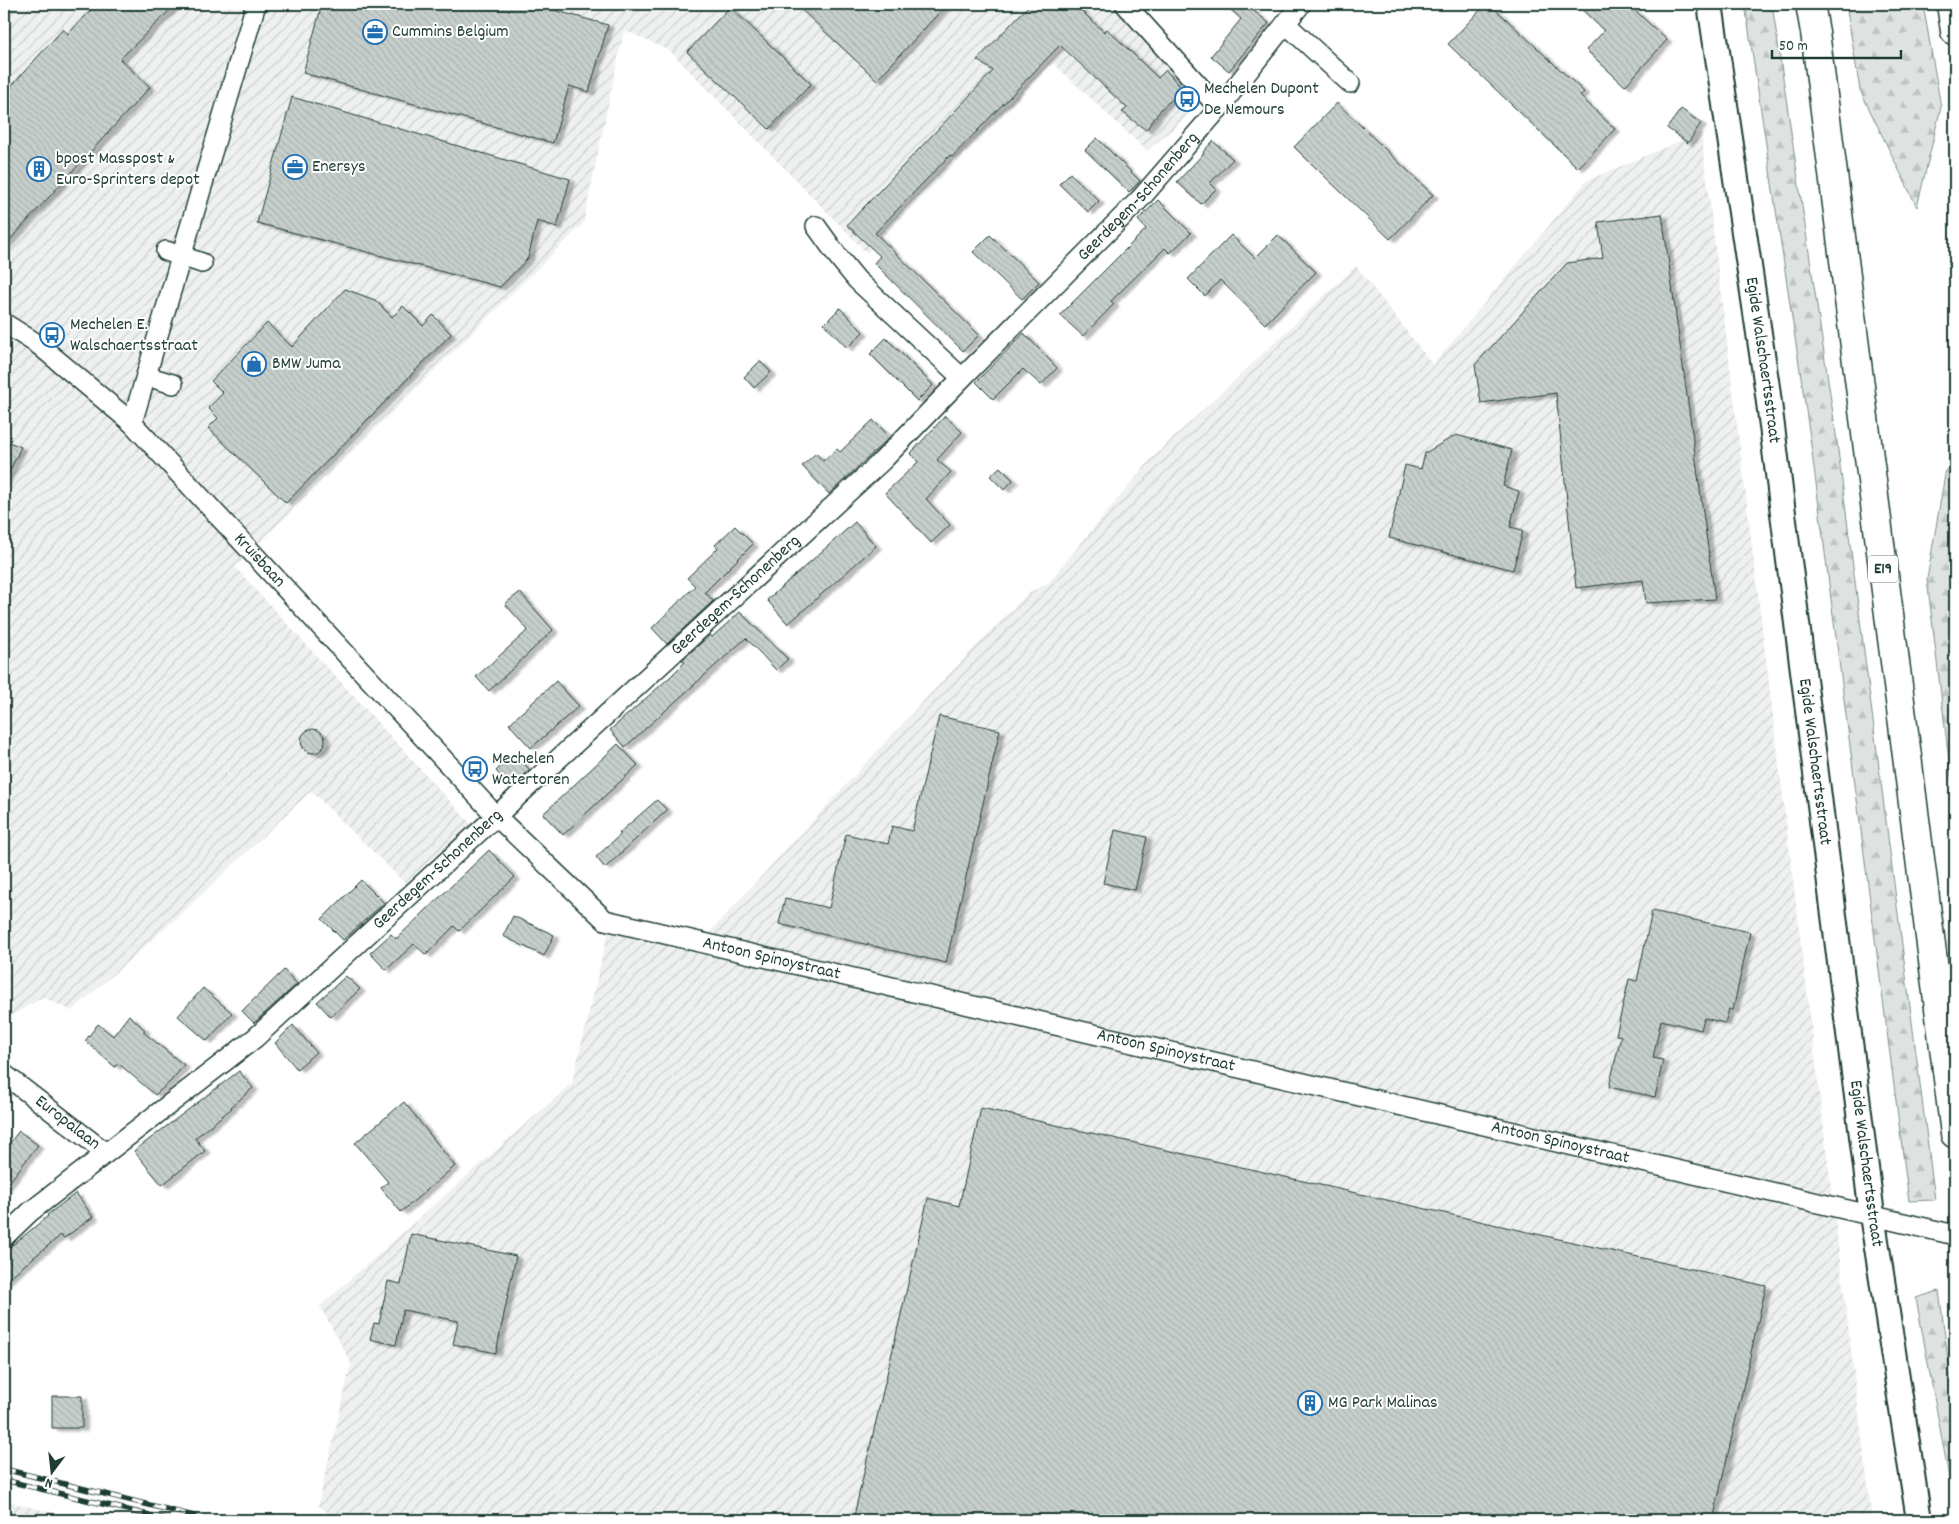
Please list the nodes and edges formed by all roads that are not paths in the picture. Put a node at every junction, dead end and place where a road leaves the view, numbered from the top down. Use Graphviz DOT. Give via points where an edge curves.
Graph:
graph roads {
  1 [pos="256,4"];
  2 [pos="1125,4"];
  3 [pos="1301,4"];
  4 [pos="1710,4"];
  5 [pos="1810,4"];
  6 [pos="1950,4"];
  7 [pos="1286,24"];
  8 [pos="1955,31"];
  9 [pos="1350,83"];
  10 [pos="1219,108"];
  11 [pos="816,226"];
  12 [pos="173,254"];
  13 [pos="202,263"];
  14 [pos="4,323"];
  15 [pos="146,376"];
  16 [pos="962,378"];
  17 [pos="173,384"];
  18 [pos="132,423"];
  19 [pos="497,817"];
  20 [pos="4,1074"];
  21 [pos="1955,1134"];
  22 [pos="106,1153"];
  23 [pos="1872,1215"];
  24 [pos="1955,1235"];
  25 [pos="4,1237"];
  26 [pos="1919,1520"];
  1 -- 12 [label="street"];
  2 -- 10 [label="street"];
  3 -- 7 [label="street, Geerdegem-Schonenberg"];
  4 -- 23 [label="main road, Egide Walschaertsstraat" via="1767,387"];
  5 -- 21 [label="highway, E19"];
  6 -- 8 [label="highway"];
  7 -- 9 [label="street"];
  7 -- 10 [label="street, Geerdegem-Schonenberg"];
  10 -- 16 [label="street, Geerdegem-Schonenberg" via="1141,198"];
  11 -- 16 [label="street" via="857,280"];
  12 -- 13 [label="street"];
  12 -- 15 [label="street"];
  14 -- 18 [label="street, Kruisbaan" via="39,345"];
  15 -- 17 [label="street"];
  15 -- 18 [label="street"];
  16 -- 19 [label="street, Geerdegem-Schonenberg" via="882,461"];
  18 -- 19 [label="street, Kruisbaan"];
  19 -- 22 [label="street, Geerdegem-Schonenberg" via="255,1038"];
  19 -- 23 [label="street, Antoon Spinoystraat" via="605,920"];
  20 -- 22 [label="street, Europalaan"];
  22 -- 25 [label="street, Geerdegem-Schonenberg" via="30,1212"];
  23 -- 24 [label="street, Antoon Spinoystraat"];
  23 -- 26 [label="main road, Egide Walschaertsstraat"];
}
